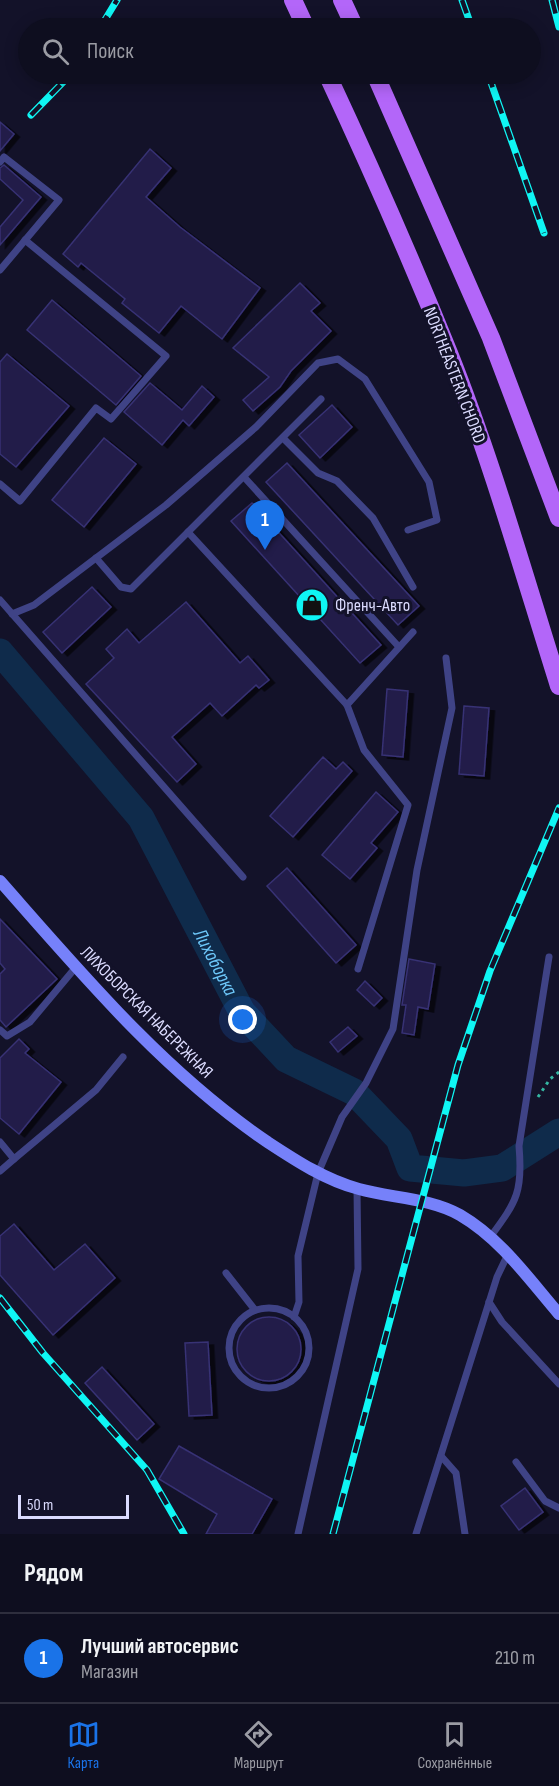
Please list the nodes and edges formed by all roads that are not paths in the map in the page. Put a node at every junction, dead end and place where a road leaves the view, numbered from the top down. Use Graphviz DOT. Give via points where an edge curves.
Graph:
graph roads {
  1 [pos="293,0"];
  2 [pos="342,0"];
  3 [pos="301,18"];
  4 [pos="350,18"];
  5 [pos="332,84"];
  6 [pos="379,84"];
  7 [pos="0,162"];
  8 [pos="25,240"];
  9 [pos="0,270"];
  10 [pos="321,399"];
  11 [pos="283,438"];
  12 [pos="244,477"];
  13 [pos="0,484"];
  14 [pos="559,518"];
  15 [pos="408,530"];
  16 [pos="188,532"];
  17 [pos="96,558"];
  18 [pos="413,587"];
  19 [pos="0,600"];
  20 [pos="12,614"];
  21 [pos="413,632"];
  22 [pos="399,647"];
  23 [pos="446,658"];
  24 [pos="559,686"];
  25 [pos="347,705"];
  26 [pos="243,877"];
  27 [pos="0,881"];
  28 [pos="549,957"];
  29 [pos="76,967"];
  30 [pos="358,969"];
  31 [pos="0,1030"];
  32 [pos="123,1057"];
  33 [pos="0,1142"];
  34 [pos="14,1159"];
  35 [pos="0,1171"];
  36 [pos="318,1173"];
  37 [pos="357,1189"];
  38 [pos="491,1236"];
  39 [pos="508,1254"];
  40 [pos="226,1273"];
  41 [pos="489,1302"];
  42 [pos="255,1310"];
  43 [pos="559,1314"];
  44 [pos="294,1317"];
  45 [pos="559,1384"];
  46 [pos="441,1456"];
  47 [pos="516,1462"];
  48 [pos="559,1508"];
  49 [pos="298,1534"];
  50 [pos="416,1534"];
  51 [pos="465,1534"];
  1 -- 3 [label="main road"];
  2 -- 4 [label="main road"];
  5 -- 24 [label="main road, NORTHEASTERN CHORD" via="450,354"];
  6 -- 14 [label="main road" via="491,338"];
  7 -- 8 [label="lane" via="4,157 59,200"];
  8 -- 9 [label="lane"];
  8 -- 13 [label="lane" via="166,356 111,419 96,408 20,501"];
  10 -- 11 [label="lane"];
  11 -- 12 [label="lane"];
  11 -- 18 [label="lane" via="318,473 337,481 374,518"];
  12 -- 16 [label="lane"];
  12 -- 22 [label="lane"];
  15 -- 17 [label="lane" via="437,520 429,482 365,379 338,359 318,363 256,427 166,505"];
  16 -- 17 [label="lane" via="131,589 121,587"];
  16 -- 25 [label="lane"];
  17 -- 20 [label="lane" via="34,605"];
  19 -- 20 [label="lane"];
  20 -- 26 [label="lane"];
  21 -- 22 [label="lane"];
  22 -- 25 [label="lane"];
  23 -- 36 [label="lane" via="452,708 417,870 393,1029 366,1083 342,1117"];
  25 -- 30 [label="lane" via="364,750 408,805"];
  27 -- 29 [label="street, ЛИХОБОРСКАЯ НАБЕРЕЖНАЯ"];
  28 -- 38 [label="lane" via="519,1146 522,1174 515,1203"];
  29 -- 31 [label="lane" via="30,1022 7,1036"];
  29 -- 36 [label="street, ЛИХОБОРСКАЯ НАБЕРЕЖНАЯ" via="208,1097 266,1141"];
  32 -- 34 [label="lane" via="96,1090"];
  33 -- 34 [label="lane"];
  34 -- 35 [label="lane"];
  36 -- 37 [label="street, ЛИХОБОРСКАЯ НАБЕРЕЖНАЯ"];
  36 -- 44 [label="lane" via="298,1256 299,1302"];
  37 -- 38 [label="street, ЛИХОБОРСКАЯ НАБЕРЕЖНАЯ" via="422,1202 457,1214"];
  37 -- 49 [label="lane" via="358,1269"];
  38 -- 39 [label="street, ЛИХОБОРСКАЯ НАБЕРЕЖНАЯ"];
  39 -- 41 [label="lane"];
  39 -- 43 [label="street, ЛИХОБОРСКАЯ НАБЕРЕЖНАЯ"];
  40 -- 42 [label="lane"];
  41 -- 45 [label="lane" via="502,1322"];
  41 -- 46 [label="lane"];
  42 -- 44 [label="lane" via="282,1310"];
  42 -- 44 [label="lane" via="232,1329 228,1344 236,1373 262,1388 277,1388 291,1382 305,1365 309,1343 304,1328"];
  46 -- 50 [label="lane"];
  46 -- 51 [label="lane" via="456,1473"];
  47 -- 48 [label="lane" via="545,1501"];
}
